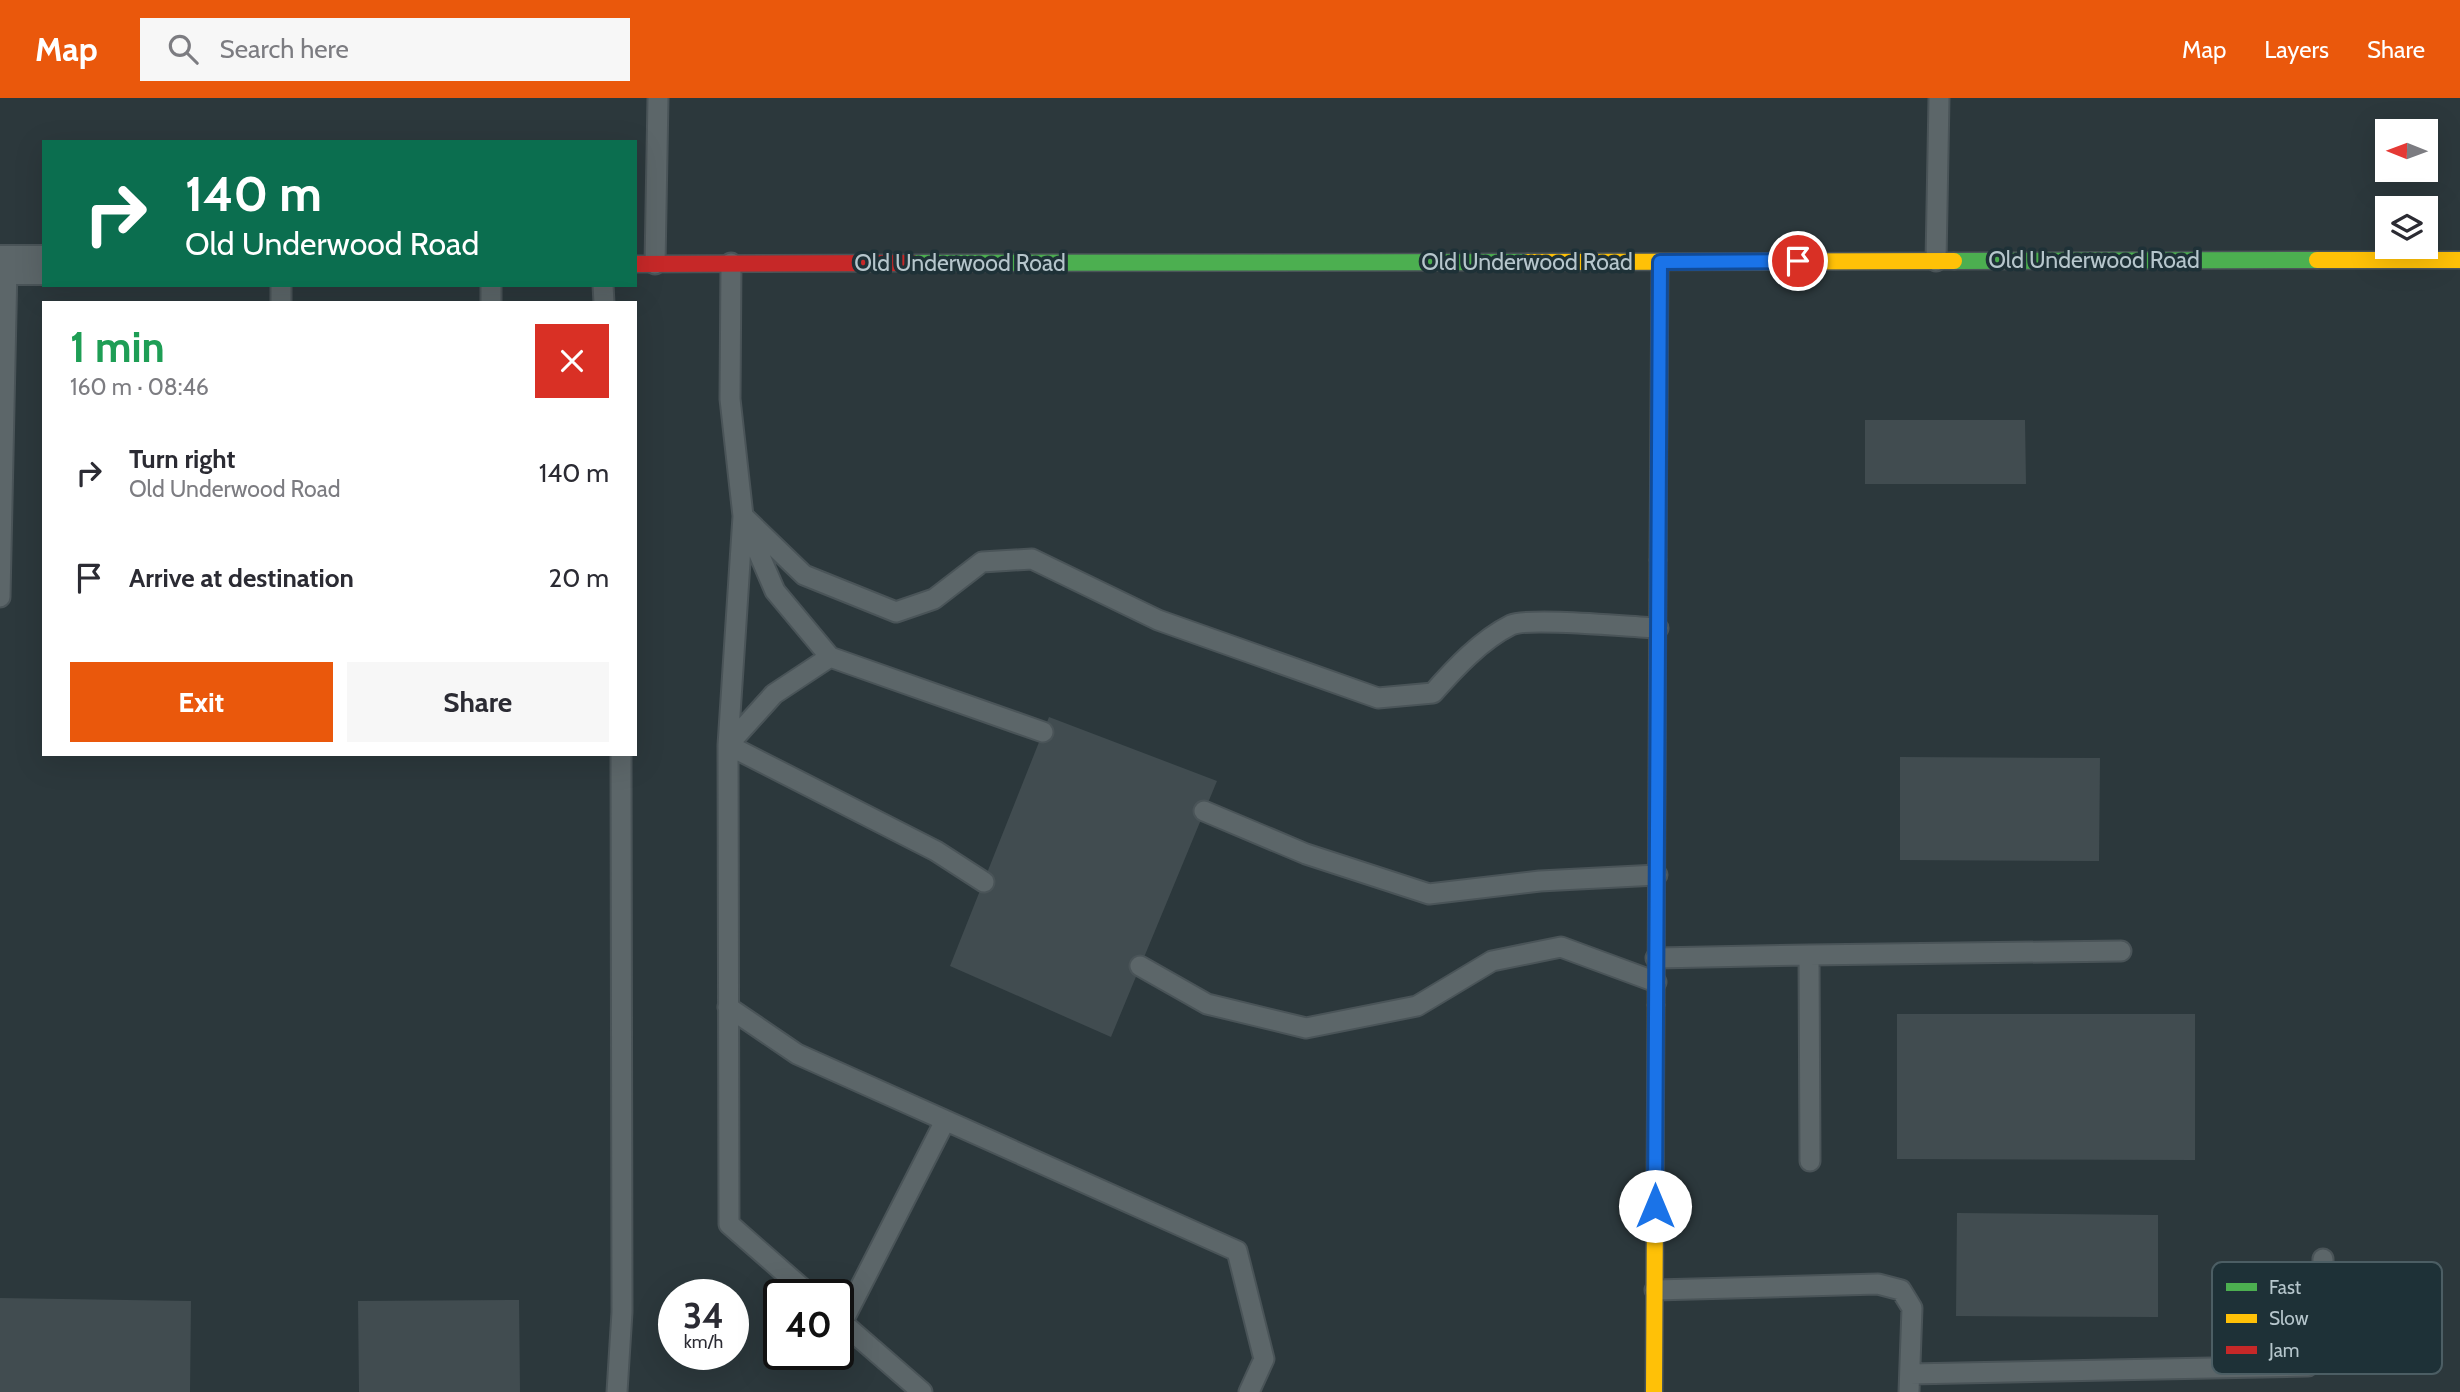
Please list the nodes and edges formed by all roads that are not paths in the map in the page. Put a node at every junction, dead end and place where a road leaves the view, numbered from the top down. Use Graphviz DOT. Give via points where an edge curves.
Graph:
graph roads {
  1 [pos="658,98"];
  2 [pos="1939,98"];
  3 [pos="2460,260"];
  4 [pos="1936,261"];
  5 [pos="1660,262"];
  6 [pos="731,263"];
  7 [pos="637,264"];
  8 [pos="655,264"];
  9 [pos="17,265"];
  10 [pos="743,516"];
  11 [pos="0,597"];
  12 [pos="1658,628"];
  13 [pos="830,657"];
  14 [pos="1043,732"];
  15 [pos="728,745"];
  16 [pos="621,756"];
  17 [pos="1204,811"];
  18 [pos="1657,875"];
  19 [pos="984,882"];
  20 [pos="2121,951"];
  21 [pos="1809,955"];
  22 [pos="1656,958"];
  23 [pos="1140,966"];
  24 [pos="1656,982"];
  25 [pos="728,1007"];
  26 [pos="945,1121"];
  27 [pos="1810,1161"];
  28 [pos="792,1279"];
  29 [pos="1655,1290"];
  30 [pos="854,1294"];
  31 [pos="854,1333"];
  32 [pos="2212,1370"];
  33 [pos="1910,1383"];
  34 [pos="617,1392"];
  35 [pos="922,1392"];
  36 [pos="1249,1392"];
  37 [pos="1654,1392"];
  1 -- 8 [label="lane"];
  2 -- 4 [label="lane"];
  3 -- 4 [label="street, Old Underwood Road"];
  4 -- 5 [label="street, Old Underwood Road"];
  5 -- 6 [label="street, Old Underwood Road"];
  5 -- 12 [label="street"];
  6 -- 8 [label="street, Old Underwood Road"];
  6 -- 10 [label="lane" via="730,399"];
  7 -- 8 [label="street, Old Underwood Road"];
  9 -- 11 [label="lane"];
  10 -- 12 [label="lane" via="804,575 896,612 934,598 982,562 1032,559 1158,620 1378,698 1433,692 1465,658 1513,624"];
  10 -- 13 [label="lane" via="775,591"];
  10 -- 15 [label="lane"];
  12 -- 18 [label="street"];
  13 -- 14 [label="lane"];
  13 -- 15 [label="lane" via="774,694"];
  15 -- 19 [label="lane" via="936,851"];
  15 -- 25 [label="lane"];
  16 -- 34 [label="lane" via="622,1312"];
  17 -- 18 [label="lane" via="1307,854 1429,894 1540,881"];
  18 -- 22 [label="street"];
  20 -- 21 [label="lane"];
  21 -- 22 [label="lane"];
  21 -- 27 [label="lane"];
  22 -- 24 [label="street"];
  23 -- 24 [label="lane" via="1207,1004 1306,1028 1417,1006 1492,961 1561,947"];
  24 -- 29 [label="street"];
  25 -- 26 [label="lane" via="797,1054"];
  25 -- 28 [label="lane" via="729,1224"];
  26 -- 30 [label="lane"];
  26 -- 36 [label="lane" via="1237,1251 1264,1359"];
  29 -- 33 [label="lane" via="1878,1284 1901,1290 1912,1308"];
  29 -- 37 [label="street"];
  31 -- 35 [label="lane"];
  32 -- 33 [label="lane"];
}
